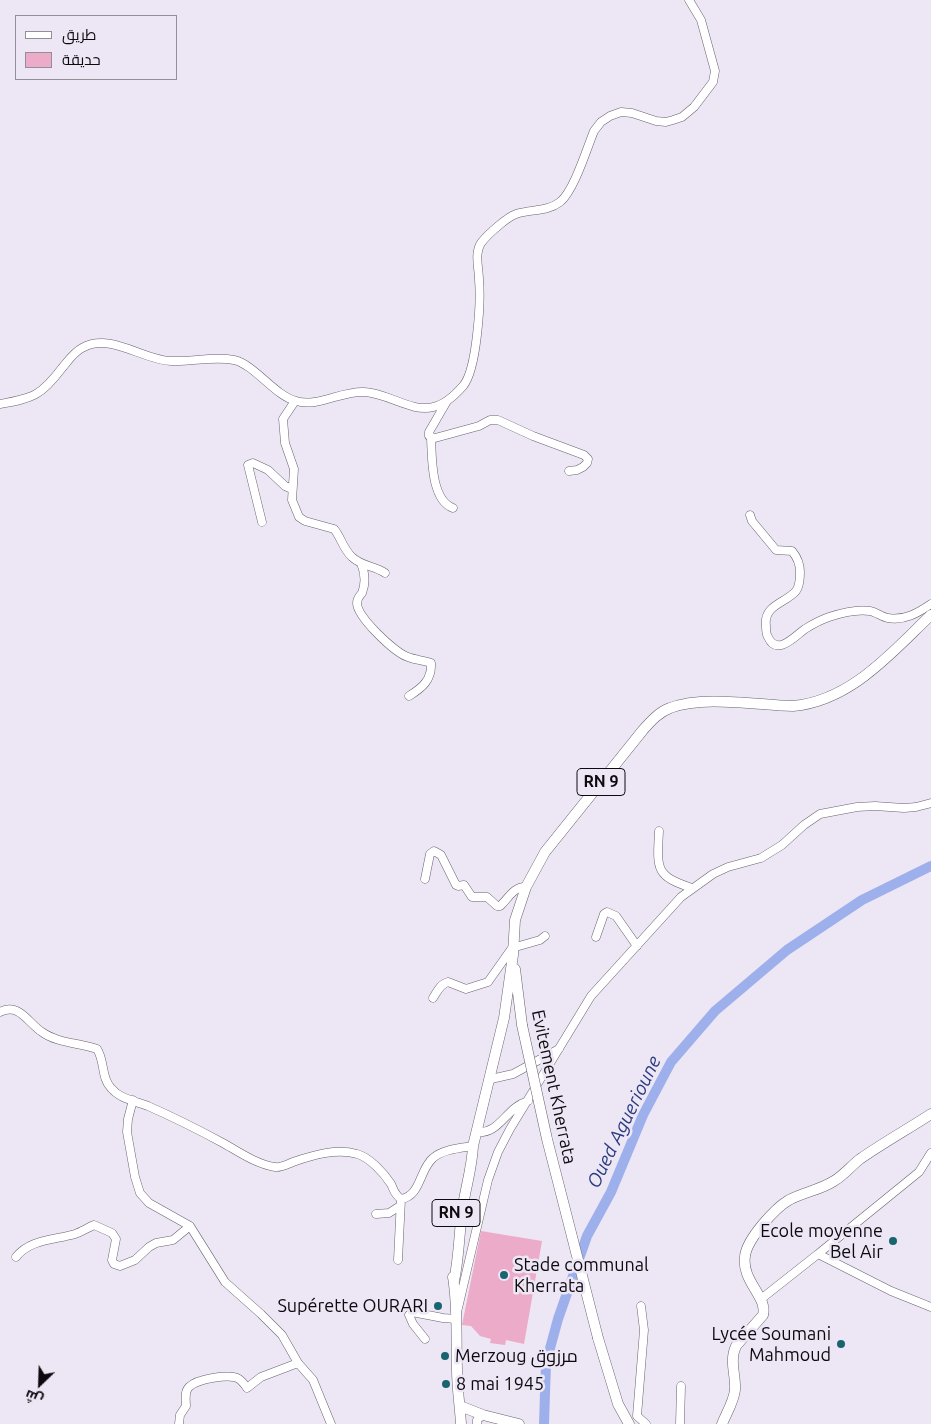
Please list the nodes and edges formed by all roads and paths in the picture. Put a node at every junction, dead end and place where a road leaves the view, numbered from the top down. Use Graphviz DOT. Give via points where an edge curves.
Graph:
graph roads {
  1 [pos="689,0"];
  2 [pos="448,399"];
  3 [pos="294,401"];
  4 [pos="0,404"];
  5 [pos="431,438"];
  6 [pos="569,471"];
  7 [pos="292,489"];
  8 [pos="453,508"];
  9 [pos="750,514"];
  10 [pos="262,522"];
  11 [pos="361,563"];
  12 [pos="385,573"];
  13 [pos="931,604"];
  14 [pos="931,615"];
  15 [pos="409,696"];
  16 [pos="931,803"];
  17 [pos="659,831"];
  18 [pos="425,879"];
  19 [pos="526,886"];
  20 [pos="692,888"];
  21 [pos="546,936"];
  22 [pos="596,937"];
  23 [pos="637,946"];
  24 [pos="513,951"];
  25 [pos="433,998"];
  26 [pos="0,1012"];
  27 [pos="559,1049"];
  28 [pos="490,1079"];
  29 [pos="133,1100"];
  30 [pos="528,1101"];
  31 [pos="931,1114"];
  32 [pos="476,1132"];
  33 [pos="473,1146"];
  34 [pos="931,1153"];
  35 [pos="400,1203"];
  36 [pos="376,1214"];
  37 [pos="190,1226"];
  38 [pos="818,1254"];
  39 [pos="16,1257"];
  40 [pos="398,1260"];
  41 [pos="761,1299"];
  42 [pos="641,1306"];
  43 [pos="931,1307"];
  44 [pos="456,1316"];
  45 [pos="425,1339"];
  46 [pos="298,1363"];
  47 [pos="681,1386"];
  48 [pos="460,1406"];
  49 [pos="483,1415"];
  50 [pos="461,1421"];
  51 [pos="179,1424"];
  52 [pos="331,1424"];
  53 [pos="477,1424"];
  54 [pos="519,1424"];
  55 [pos="629,1424"];
  56 [pos="646,1424"];
  57 [pos="680,1424"];
  58 [pos="722,1424"];
  1 -- 2 [label="street" via="701,20 715,71 713,82 682,117 666,122 621,112 606,119 594,130 569,191 561,201 551,207 514,214 480,244 477,252 480,281 478,317 471,370 466,383"];
  2 -- 3 [label="street" via="432,408 421,408 364,391 307,403"];
  2 -- 5 [label="street" via="429,432"];
  3 -- 4 [label="street" via="237,360 171,361 129,348 97,344 79,349 35,396"];
  3 -- 7 [label="street" via="283,419 285,443 294,469"];
  5 -- 6 [label="street" via="498,420 584,454 588,463"];
  5 -- 8 [label="street" via="433,474 442,500"];
  7 -- 10 [label="street" via="268,470 253,463 248,465"];
  7 -- 11 [label="street" via="292,500 299,517 334,529 351,557"];
  9 -- 13 [label="street" via="776,550 792,552 796,556 800,570 800,584 796,590 767,614 765,620 772,643 786,644 817,622 839,613 870,611 888,618 906,617"];
  11 -- 12 [label="street"];
  11 -- 15 [label="street" via="365,583 357,600 361,614 390,647 410,658 431,663 428,680"];
  14 -- 19 [label="main road, RN 9" via="854,684 820,701 793,706 697,702 661,713 643,730 545,852"];
  16 -- 20 [label="street" via="904,808 857,807 820,814 762,858 728,867"];
  17 -- 20 [label="street" via="661,871 668,879"];
  18 -- 19 [label="street" via="430,854 434,850 441,855 456,885 464,886 472,897 487,897 500,906 516,888"];
  19 -- 24 [label="main road, RN 9" via="516,920"];
  20 -- 23 [label="street"];
  21 -- 24 [label="street"];
  22 -- 23 [label="street" via="607,912 616,916"];
  23 -- 27 [label="street" via="591,996"];
  24 -- 25 [label="street" via="488,982 466,990 448,982"];
  24 -- 28 [label="main road, RN 9" via="504,1018"];
  24 -- 55 [label="main road, Evitement Kherrata, bridge" via="522,1025 547,1139 598,1338 615,1395"];
  26 -- 29 [label="street" via="14,1009 42,1032 98,1049 109,1087 120,1096"];
  27 -- 28 [label="street" via="513,1074"];
  27 -- 30 [label="street"];
  28 -- 32 [label="main road, RN 9"];
  29 -- 35 [label="street" via="245,1156 276,1167 333,1152 358,1154 382,1173"];
  29 -- 37 [label="street" via="127,1132 140,1193 149,1203"];
  30 -- 32 [label="street" via="515,1106 490,1129"];
  30 -- 44 [label="street" via="498,1152 488,1180"];
  31 -- 41 [label="main road" via="863,1157 836,1180 788,1200 765,1222 745,1256 747,1274"];
  32 -- 33 [label="main road, RN 9"];
  33 -- 35 [label="street" via="432,1159 413,1193"];
  33 -- 44 [label="main road, RN 9" via="454,1281"];
  34 -- 38 [label="street" via="919,1172"];
  35 -- 36 [label="street" via="389,1212"];
  35 -- 40 [label="street"];
  37 -- 39 [label="street" via="173,1240 156,1243 135,1260 120,1266 112,1260 116,1239 112,1233 94,1225 32,1245"];
  37 -- 46 [label="street" via="225,1282 282,1336"];
  38 -- 41 [label="street"];
  38 -- 43 [label="street"];
  41 -- 58 [label="main road" via="763,1315 733,1352 735,1391"];
  42 -- 56 [label="street" via="644,1330 637,1416"];
  44 -- 45 [label="street" via="443,1318 412,1312 408,1315"];
  44 -- 48 [label="main road, RN 9"];
  46 -- 51 [label="street" via="261,1377 247,1388 239,1378 226,1375 198,1382 189,1387"];
  46 -- 52 [label="street" via="313,1380"];
  47 -- 57 [label="street"];
  48 -- 49 [label="main road"];
  48 -- 50 [label="main road, RN 9"];
  49 -- 50 [label="main road"];
  49 -- 53 [label="street" via="476,1420"];
  49 -- 54 [label="main road"];
}
